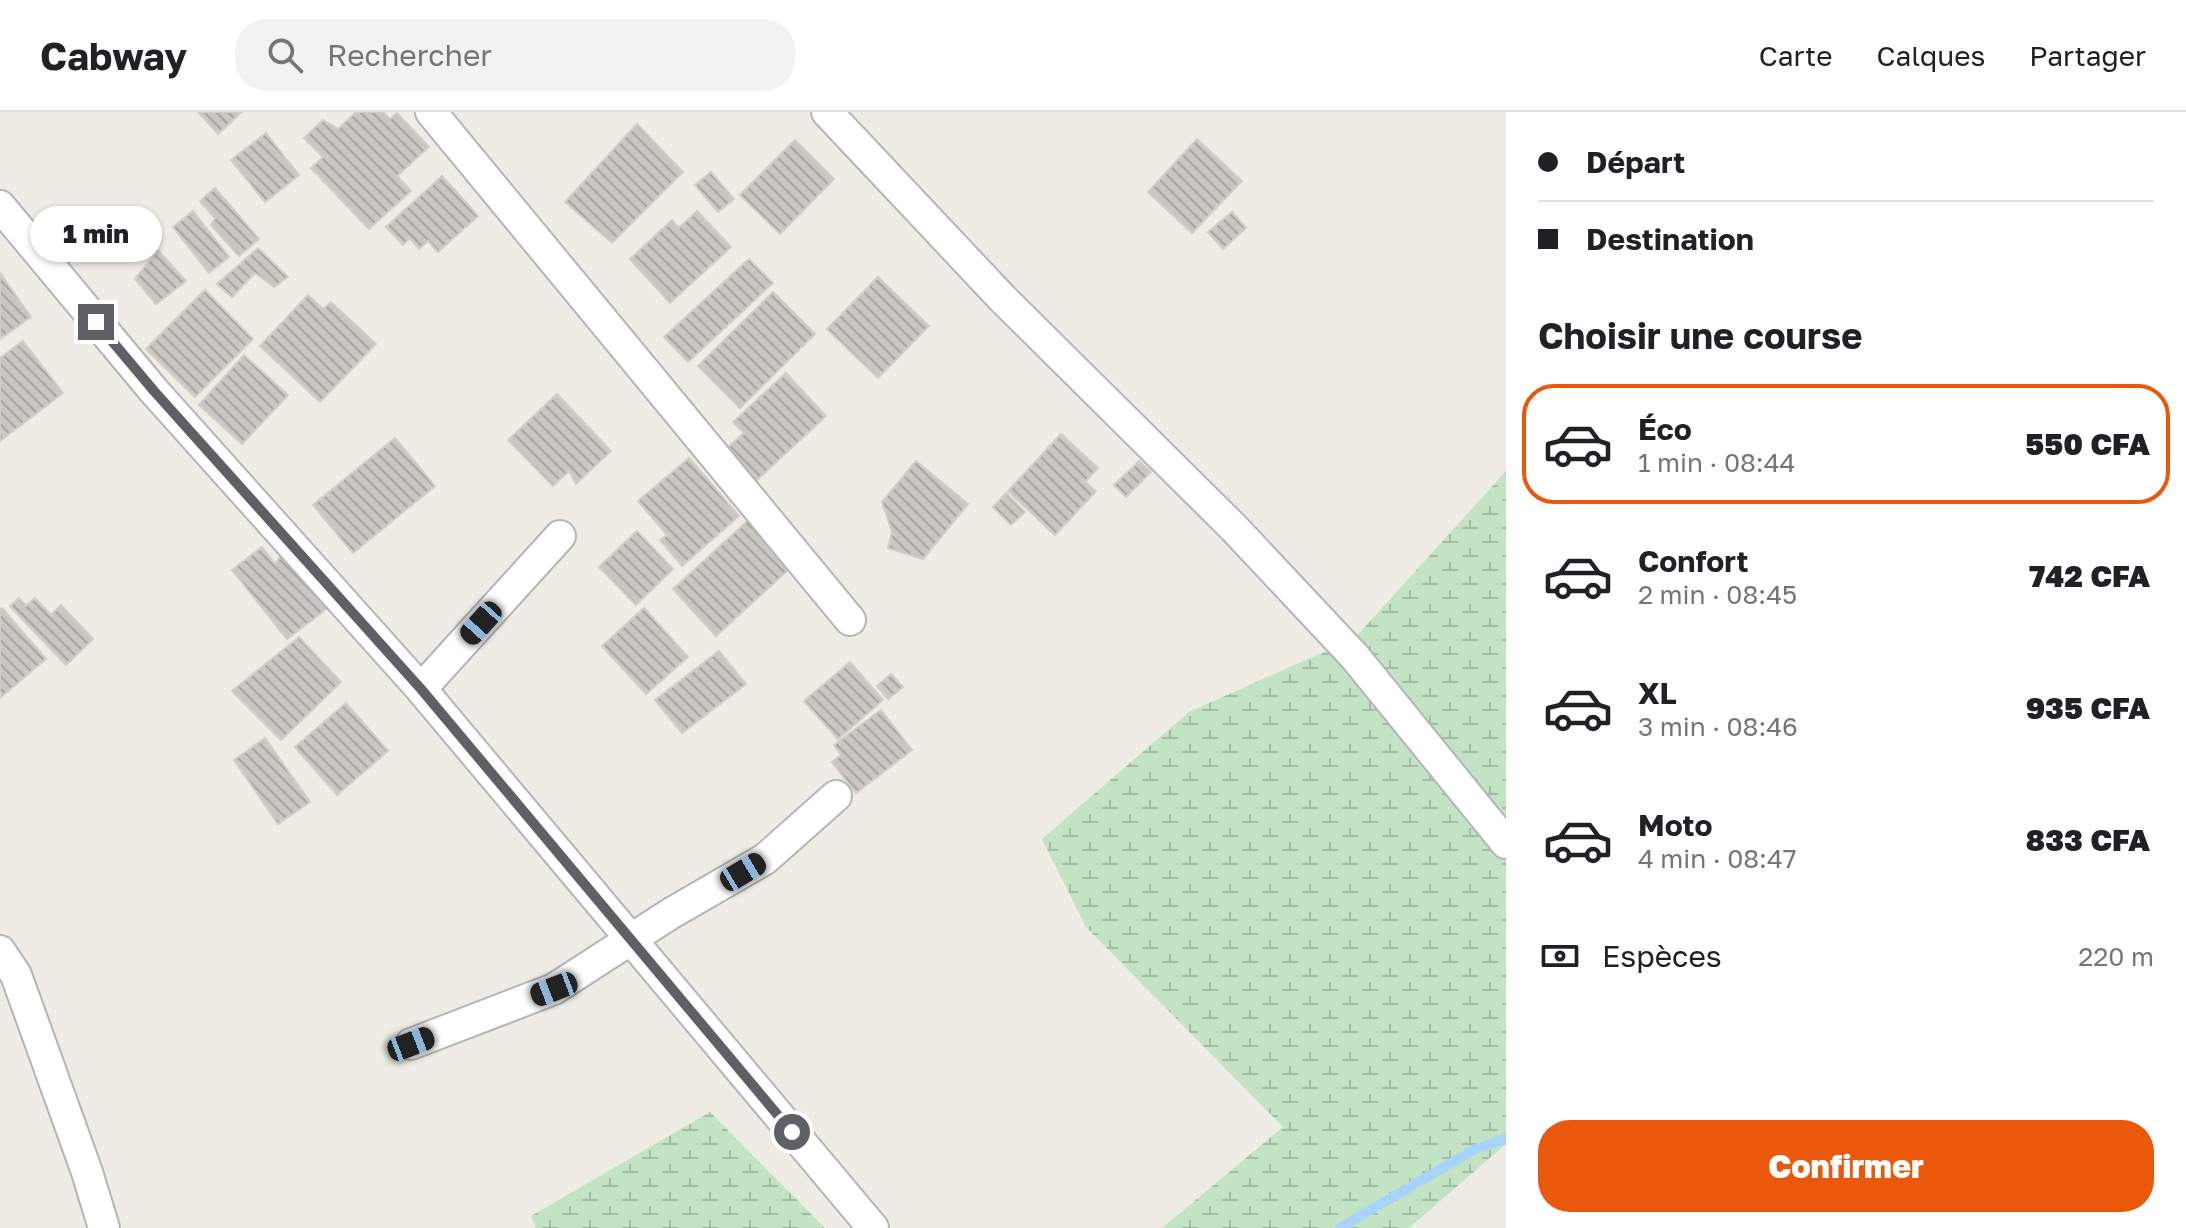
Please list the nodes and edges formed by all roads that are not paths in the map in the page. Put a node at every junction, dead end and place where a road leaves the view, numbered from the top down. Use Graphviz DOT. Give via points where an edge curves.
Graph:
graph roads {
  1 [pos="431,112"];
  2 [pos="827,112"];
  3 [pos="0,206"];
  4 [pos="560,536"];
  5 [pos="850,620"];
  6 [pos="421,689"];
  7 [pos="836,796"];
  8 [pos="1506,843"];
  9 [pos="630,940"];
  10 [pos="0,951"];
  11 [pos="411,1044"];
  12 [pos="104,1228"];
  13 [pos="873,1228"];
  1 -- 5 [label="street"];
  2 -- 8 [label="street" via="1345,646"];
  3 -- 6 [label="street" via="154,391"];
  4 -- 6 [label="street"];
  6 -- 9 [label="street"];
  7 -- 9 [label="street" via="765,859"];
  9 -- 11 [label="street" via="554,989"];
  9 -- 13 [label="street"];
  10 -- 12 [label="street" via="16,975"];
}
